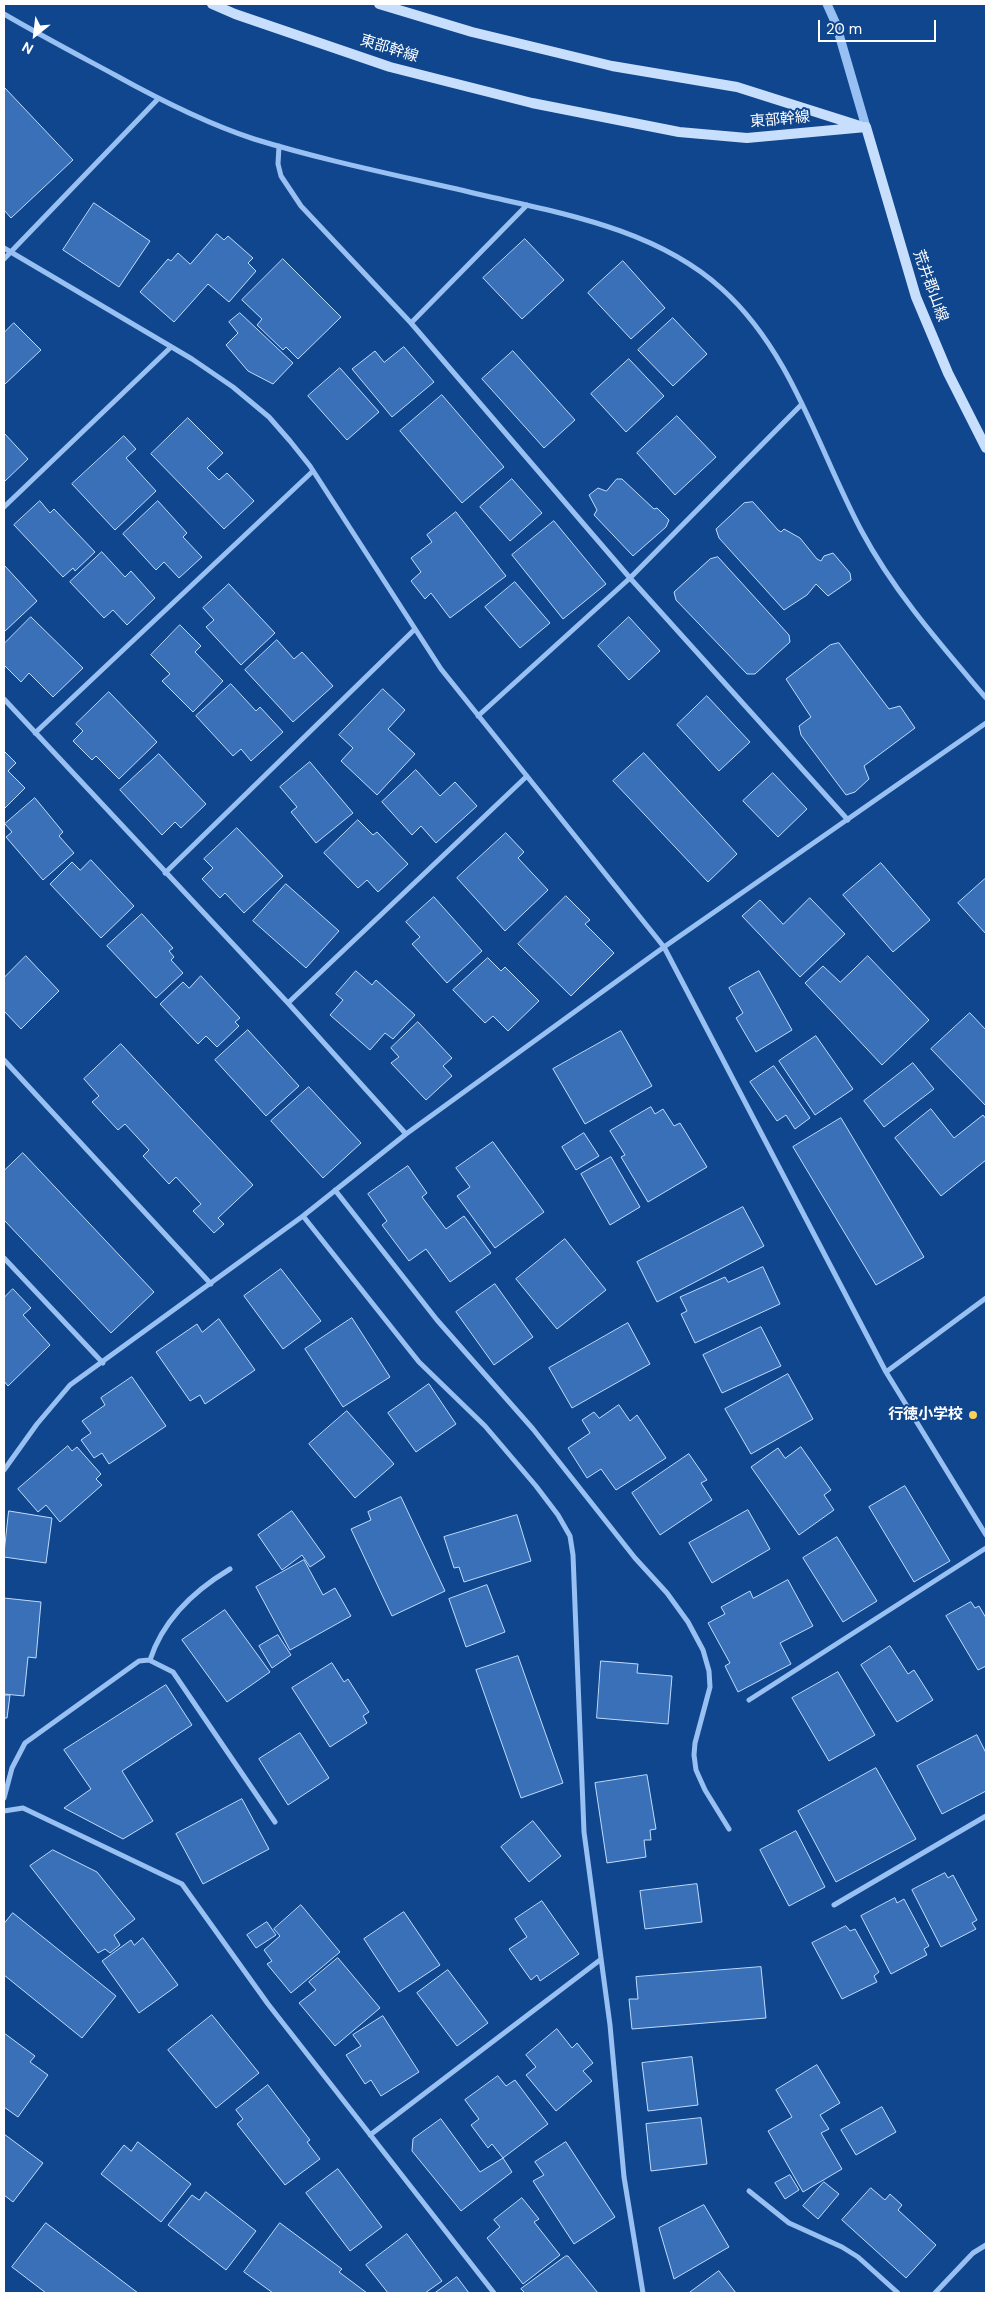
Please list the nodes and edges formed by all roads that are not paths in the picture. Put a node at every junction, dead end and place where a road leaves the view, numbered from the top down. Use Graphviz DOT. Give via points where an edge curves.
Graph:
graph roads {
  1 [pos="212,4"];
  2 [pos="379,4"];
  3 [pos="828,4"];
  4 [pos="4,14"];
  5 [pos="158,100"];
  6 [pos="866,127"];
  7 [pos="278,146"];
  8 [pos="527,205"];
  9 [pos="4,248"];
  10 [pos="11,253"];
  11 [pos="4,259"];
  12 [pos="410,323"];
  13 [pos="171,347"];
  14 [pos="802,404"];
  15 [pos="986,448"];
  16 [pos="313,471"];
  17 [pos="4,507"];
  18 [pos="630,578"];
  19 [pos="415,629"];
  20 [pos="986,698"];
  21 [pos="4,699"];
  22 [pos="478,716"];
  23 [pos="986,724"];
  24 [pos="35,733"];
  25 [pos="527,776"];
  26 [pos="848,820"];
  27 [pos="165,873"];
  28 [pos="664,948"];
  29 [pos="288,1002"];
  30 [pos="4,1060"];
  31 [pos="406,1134"];
  32 [pos="335,1190"];
  33 [pos="303,1216"];
  34 [pos="4,1258"];
  35 [pos="210,1284"];
  36 [pos="986,1298"];
  37 [pos="103,1363"];
  38 [pos="886,1372"];
  39 [pos="4,1470"];
  40 [pos="986,1535"];
  41 [pos="986,1548"];
  42 [pos="230,1569"];
  43 [pos="150,1660"];
  44 [pos="749,1700"];
  45 [pos="4,1798"];
  46 [pos="4,1811"];
  47 [pos="986,1816"];
  48 [pos="275,1822"];
  49 [pos="729,1829"];
  50 [pos="834,1905"];
  51 [pos="600,1960"];
  52 [pos="370,2135"];
  53 [pos="749,2190"];
  54 [pos="986,2246"];
  55 [pos="494,2293"];
  56 [pos="643,2293"];
  57 [pos="898,2293"];
  58 [pos="935,2293"];
  1 -- 6 [label="main road, 東部幹線" via="390,67 532,103 679,132 747,138"];
  2 -- 6 [label="main road, 東部幹線" via="472,32 612,66 737,87"];
  3 -- 6 [label="street"];
  4 -- 5 [label="street"];
  5 -- 7 [label="street"];
  5 -- 10 [label="street"];
  6 -- 15 [label="main road, 荒井郡山線" via="916,296 948,373"];
  7 -- 8 [label="street" via="347,165"];
  7 -- 12 [label="street" via="278,164 286,186"];
  8 -- 12 [label="street"];
  8 -- 14 [label="street" via="582,218 635,237 674,255 704,275 735,302 764,336"];
  9 -- 10 [label="street"];
  10 -- 11 [label="street"];
  10 -- 13 [label="street"];
  12 -- 18 [label="street"];
  13 -- 16 [label="street" via="215,375 269,417"];
  13 -- 17 [label="street"];
  14 -- 18 [label="street"];
  14 -- 20 [label="street" via="875,555 929,631"];
  16 -- 19 [label="street"];
  16 -- 24 [label="street"];
  18 -- 22 [label="street"];
  18 -- 26 [label="street"];
  19 -- 22 [label="street"];
  19 -- 27 [label="street"];
  21 -- 24 [label="street"];
  22 -- 25 [label="street"];
  23 -- 26 [label="street"];
  24 -- 27 [label="street"];
  25 -- 28 [label="street"];
  25 -- 29 [label="street"];
  26 -- 28 [label="street"];
  27 -- 29 [label="street"];
  28 -- 31 [label="street"];
  28 -- 38 [label="street"];
  29 -- 31 [label="street"];
  30 -- 35 [label="street"];
  31 -- 32 [label="street"];
  32 -- 33 [label="street"];
  32 -- 49 [label="street" via="437,1320 533,1429 688,1622 703,1650 710,1687 696,1743 696,1770"];
  33 -- 35 [label="street"];
  33 -- 51 [label="street" via="419,1362 485,1426 536,1486 570,1536 584,1832"];
  34 -- 37 [label="street"];
  35 -- 37 [label="street"];
  36 -- 38 [label="street"];
  37 -- 39 [label="street" via="70,1386"];
  38 -- 40 [label="street"];
  41 -- 44 [label="street"];
  42 -- 43 [label="street" via="183,1604 157,1643"];
  43 -- 45 [label="street" via="139,1661 25,1743 12,1768"];
  43 -- 48 [label="street" via="174,1672"];
  46 -- 52 [label="street" via="23,1808 182,1884 268,2004"];
  47 -- 50 [label="street"];
  51 -- 52 [label="street"];
  51 -- 56 [label="street" via="616,2071 624,2177"];
  52 -- 55 [label="street"];
  53 -- 57 [label="street" via="789,2224 858,2257"];
  54 -- 58 [label="street" via="973,2253"];
}
